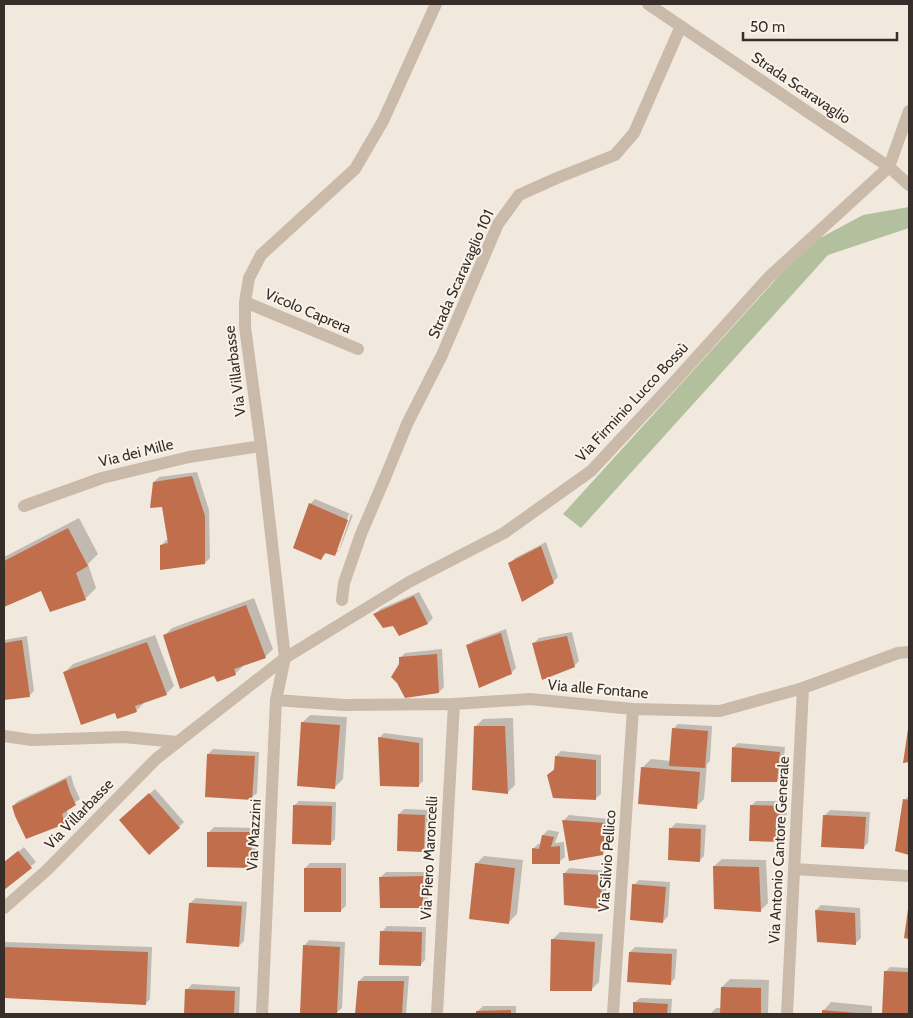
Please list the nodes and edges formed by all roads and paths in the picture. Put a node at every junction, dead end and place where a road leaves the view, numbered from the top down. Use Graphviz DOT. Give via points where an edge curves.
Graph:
graph roads {
  1 [pos="435,4"];
  2 [pos="648,4"];
  3 [pos="681,26"];
  4 [pos="909,111"];
  5 [pos="889,167"];
  6 [pos="909,185"];
  7 [pos="245,302"];
  8 [pos="358,350"];
  9 [pos="260,446"];
  10 [pos="24,506"];
  11 [pos="342,600"];
  12 [pos="909,652"];
  13 [pos="285,658"];
  14 [pos="803,688"];
  15 [pos="276,700"];
  16 [pos="454,704"];
  17 [pos="633,709"];
  18 [pos="4,736"];
  19 [pos="177,742"];
  20 [pos="794,869"];
  21 [pos="909,876"];
  22 [pos="4,908"];
  23 [pos="262,1014"];
  24 [pos="437,1014"];
  25 [pos="613,1014"];
  26 [pos="787,1014"];
  1 -- 7 [label="street, Via Villarbasse" via="383,121 354,169 261,255 249,278"];
  2 -- 3 [label="street, Strada Scaravaglio"];
  3 -- 5 [label="street, Strada Scaravaglio"];
  3 -- 11 [label="street, Strada Scaravaglio 101" via="634,133 615,155 519,195 498,224 361,534 344,583"];
  4 -- 5 [label="street"];
  5 -- 6 [label="street, Strada Scaravaglio"];
  5 -- 13 [label="street, Via Firminio Lucco Bossù" via="768,277 591,471 504,533 409,582"];
  7 -- 8 [label="street, Vicolo Caprera"];
  7 -- 9 [label="street, Via Villarbasse" via="247,346"];
  9 -- 10 [label="street, Via dei Mille" via="190,457 102,478"];
  9 -- 13 [label="street, Via Villarbasse"];
  12 -- 14 [label="street, Via alle Fontane"];
  13 -- 15 [label="street, Via Mazzini"];
  13 -- 19 [label="street, Via Villarbasse"];
  14 -- 17 [label="street, Via alle Fontane" via="720,711"];
  14 -- 20 [label="street, Via Antonio Cantore Generale"];
  15 -- 16 [label="street, Via alle Fontane" via="344,705"];
  15 -- 23 [label="street, Via Mazzini"];
  16 -- 17 [label="street, Via alle Fontane" via="530,699"];
  16 -- 24 [label="street, Via Piero Maroncelli"];
  17 -- 25 [label="street, Via Silvio Pellico"];
  18 -- 19 [label="street" via="32,740 124,737"];
  19 -- 22 [label="street, Via Villarbasse"];
  20 -- 21 [label="street"];
  20 -- 26 [label="street, Via Antonio Cantore Generale"];
}
